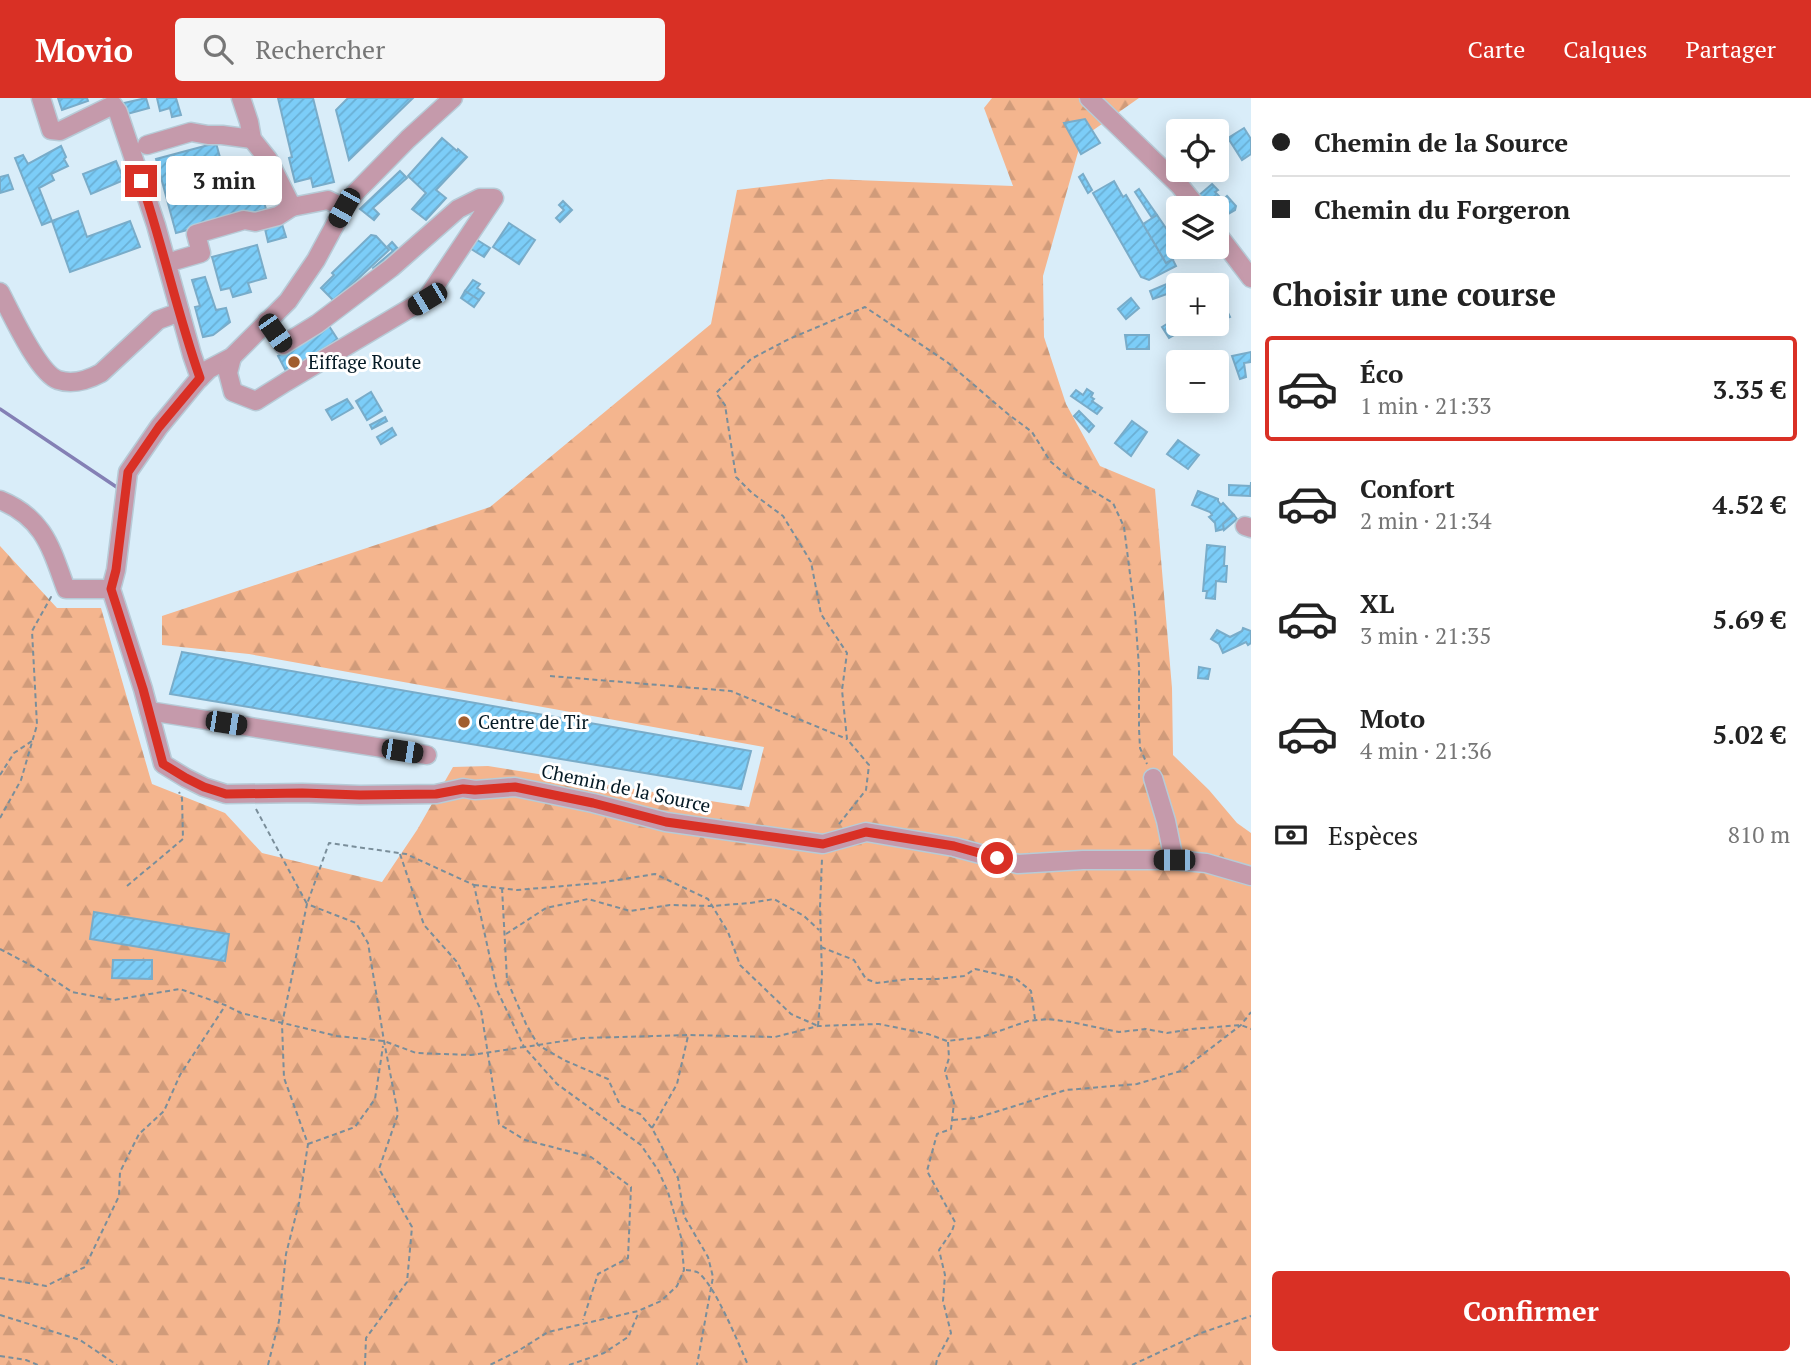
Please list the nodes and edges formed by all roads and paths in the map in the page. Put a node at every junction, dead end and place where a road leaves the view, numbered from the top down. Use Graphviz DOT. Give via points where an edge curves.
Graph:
graph roads {
  1 [pos="41,98"];
  2 [pos="241,98"];
  3 [pos="453,98"];
  4 [pos="1089,98"];
  5 [pos="252,139"];
  6 [pos="147,145"];
  7 [pos="1188,196"];
  8 [pos="292,207"];
  9 [pos="344,208"];
  10 [pos="1229,249"];
  11 [pos="177,260"];
  12 [pos="1251,278"];
  13 [pos="0,292"];
  14 [pos="180,312"];
  15 [pos="267,321"];
  16 [pos="232,357"];
  17 [pos="200,378"];
  18 [pos="0,500"];
  19 [pos="111,589"];
  20 [pos="63,596"];
  21 [pos="550,676"];
  22 [pos="149,711"];
  23 [pos="847,739"];
  24 [pos="32,740"];
  25 [pos="427,755"];
  26 [pos="170,768"];
  27 [pos="0,775"];
  28 [pos="1153,778"];
  29 [pos="248,794"];
  30 [pos="0,818"];
  31 [pos="840,822"];
  32 [pos="823,844"];
  33 [pos="400,853"];
  34 [pos="1174,860"];
  35 [pos="1251,876"];
  36 [pos="474,885"];
  37 [pos="127,886"];
  38 [pos="502,888"];
  39 [pos="307,904"];
  40 [pos="712,906"];
  41 [pos="821,932"];
  42 [pos="505,934"];
  43 [pos="821,947"];
  44 [pos="0,949"];
  45 [pos="225,1005"];
  46 [pos="1251,1012"];
  47 [pos="1035,1020"];
  48 [pos="282,1024"];
  49 [pos="1241,1025"];
  50 [pos="818,1026"];
  51 [pos="1251,1029"];
  52 [pos="688,1035"];
  53 [pos="384,1041"];
  54 [pos="947,1041"];
  55 [pos="538,1045"];
  56 [pos="524,1047"];
  57 [pos="487,1053"];
  58 [pos="952,1121"];
  59 [pos="652,1128"];
  60 [pos="308,1144"];
  61 [pos="684,1270"];
  62 [pos="0,1278"];
  63 [pos="712,1291"];
  64 [pos="640,1310"];
  65 [pos="0,1315"];
  66 [pos="1251,1316"];
  67 [pos="582,1323"];
  68 [pos="0,1356"];
  69 [pos="38,1365"];
  70 [pos="117,1365"];
  71 [pos="268,1365"];
  72 [pos="365,1365"];
  73 [pos="490,1365"];
  74 [pos="569,1365"];
  75 [pos="697,1365"];
  76 [pos="748,1365"];
  77 [pos="936,1365"];
  78 [pos="1132,1365"];
  1 -- 14 [label="street" via="51,130 60,131 113,105 118,112"];
  2 -- 5 [label="street"];
  3 -- 9 [label="street"];
  4 -- 7 [label="street"];
  5 -- 6 [label="street" via="191,132"];
  5 -- 8 [label="street" via="268,159"];
  8 -- 9 [label="street" via="327,200"];
  8 -- 11 [label="street" via="278,216 196,234 201,253"];
  9 -- 15 [label="street" via="316,260 288,301"];
  10 -- 12 [label="street"];
  13 -- 14 [label="street" via="47,373 68,382 101,373 158,320"];
  14 -- 17 [label="street"];
  15 -- 16 [label="street"];
  15 -- 16 [label="street" via="283,345 391,268 458,209 480,198 494,198 427,299 256,401 233,393 228,373"];
  16 -- 17 [label="street"];
  17 -- 19 [label="street" via="128,472"];
  18 -- 19 [label="street" via="34,521 51,548 66,589"];
  19 -- 22 [label="street"];
  20 -- 24 [label="path" via="51,597 32,631 37,725"];
  21 -- 23 [label="path" via="731,691"];
  22 -- 25 [label="street"];
  22 -- 26 [label="street" via="163,764"];
  23 -- 28 [label="path" via="842,690 847,653 821,614 811,562 783,516 736,477 725,405 716,393 751,359 865,307 947,362 1032,432 1050,461 1066,475 1112,503 1124,527 1135,613 1140,748"];
  23 -- 31 [label="path" via="869,765 866,790"];
  24 -- 27 [label="path" via="14,753"];
  24 -- 30 [label="path" via="21,780"];
  26 -- 29 [label="street, Chemin de la Source" via="204,787"];
  26 -- 37 [label="path" via="182,799 183,839"];
  28 -- 34 [label="street"];
  29 -- 32 [label="street, Chemin de la Source" via="436,794 515,787 666,822"];
  29 -- 39 [label="path"];
  32 -- 34 [label="street, Chemin de la Source" via="866,832 954,846 1018,864"];
  32 -- 41 [label="path"];
  33 -- 36 [label="path"];
  33 -- 39 [label="path" via="329,843"];
  33 -- 57 [label="path" via="424,925 457,962 481,1010"];
  34 -- 35 [label="street, Chemin de la Source" via="1206,863"];
  36 -- 38 [label="path"];
  36 -- 56 [label="path" via="497,990"];
  38 -- 40 [label="path" via="599,883 654,874 708,899"];
  38 -- 42 [label="path"];
  39 -- 48 [label="path"];
  39 -- 53 [label="path" via="356,923 368,943"];
  40 -- 41 [label="path" via="774,899"];
  40 -- 42 [label="path" via="670,905 630,911 588,899 546,908"];
  40 -- 50 [label="path" via="740,965 790,1014"];
  41 -- 43 [label="path"];
  42 -- 55 [label="path" via="507,980"];
  43 -- 47 [label="path" via="854,960 866,979 877,983 964,976 975,969 1015,978 1031,991"];
  43 -- 50 [label="path"];
  44 -- 45 [label="path" via="72,992 114,1000 180,989"];
  45 -- 48 [label="path"];
  45 -- 62 [label="path" via="180,1075 164,1111 139,1134 120,1172 119,1196 85,1268 46,1286"];
  46 -- 49 [label="path"];
  47 -- 49 [label="path" via="1119,1032 1146,1029 1167,1033"];
  47 -- 54 [label="path" via="982,1037"];
  48 -- 53 [label="path" via="337,1037"];
  48 -- 60 [label="path" via="284,1078"];
  49 -- 51 [label="path"];
  49 -- 58 [label="path" via="1181,1071 1137,1084 1066,1090"];
  50 -- 52 [label="path" via="775,1037"];
  50 -- 54 [label="path" via="879,1024"];
  52 -- 55 [label="path" via="584,1038"];
  52 -- 59 [label="path" via="677,1084"];
  53 -- 57 [label="path" via="416,1053"];
  53 -- 60 [label="path" via="375,1099 355,1127"];
  53 -- 72 [label="path" via="398,1114 379,1170 412,1227 407,1282 366,1338"];
  54 -- 58 [label="path" via="945,1071 954,1103"];
  55 -- 56 [label="path"];
  55 -- 59 [label="path" via="608,1079 620,1105 640,1114"];
  56 -- 57 [label="path"];
  56 -- 61 [label="path" via="557,1084 641,1145 668,1192 681,1237"];
  57 -- 67 [label="path" via="499,1124 525,1140 591,1157 631,1187 628,1258 598,1274"];
  58 -- 77 [label="path" via="951,1129 937,1134 927,1171 955,1222 939,1250 951,1333"];
  59 -- 63 [label="path" via="678,1178 684,1216 708,1257"];
  60 -- 71 [label="path"];
  61 -- 63 [label="path" via="696,1272"];
  61 -- 64 [label="path" via="677,1286 661,1301"];
  63 -- 75 [label="path"];
  63 -- 76 [label="path"];
  64 -- 67 [label="path"];
  64 -- 74 [label="path" via="628,1337 604,1353"];
  65 -- 70 [label="path" via="79,1340"];
  66 -- 78 [label="path" via="1200,1333"];
  67 -- 73 [label="path" via="548,1332"];
  68 -- 69 [label="path"];
}
